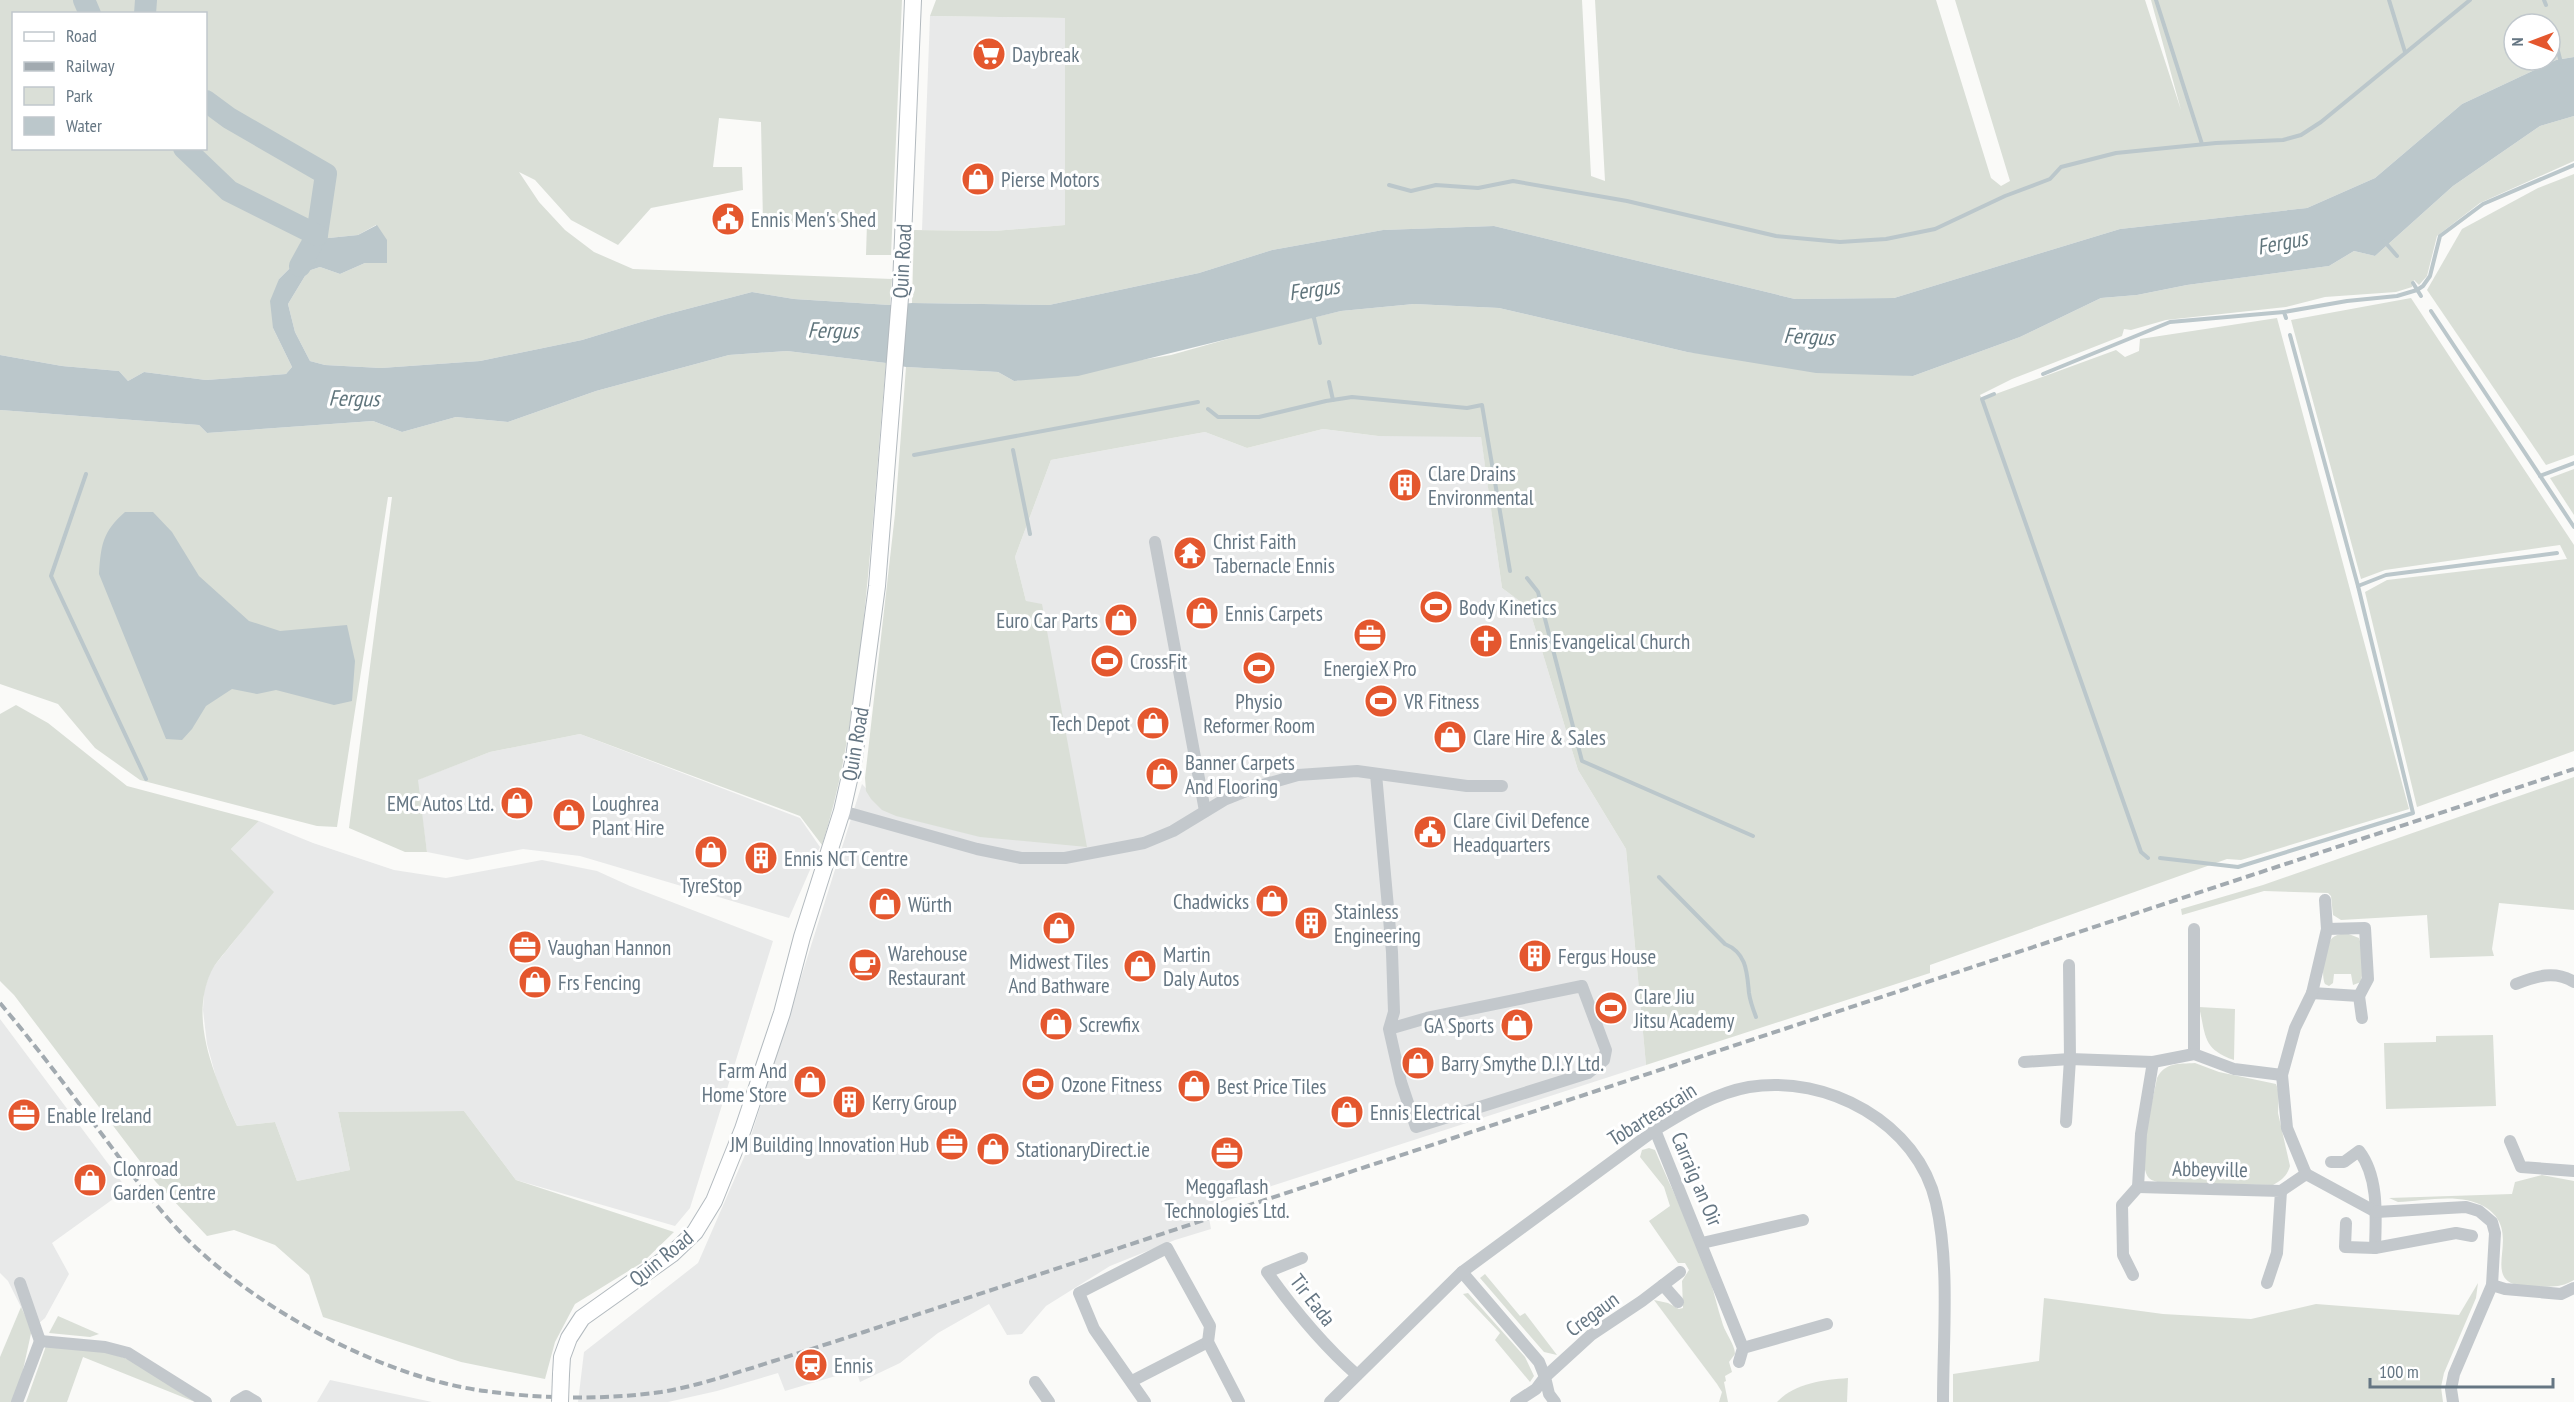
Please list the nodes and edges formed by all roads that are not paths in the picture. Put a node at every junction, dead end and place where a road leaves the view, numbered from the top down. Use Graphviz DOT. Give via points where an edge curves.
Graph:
graph roads {
  1 [pos="913,0"];
  2 [pos="1155,542"];
  3 [pos="1376,774"];
  4 [pos="1502,786"];
  5 [pos="842,811"];
  6 [pos="1205,811"];
  7 [pos="2325,900"];
  8 [pos="2194,929"];
  9 [pos="2327,929"];
  10 [pos="2069,965"];
  11 [pos="2574,982"];
  12 [pos="2516,984"];
  13 [pos="2313,993"];
  14 [pos="2359,996"];
  15 [pos="2362,1018"];
  16 [pos="1389,1029"];
  17 [pos="2193,1054"];
  18 [pos="2070,1059"];
  19 [pos="2024,1062"];
  20 [pos="2153,1062"];
  21 [pos="2282,1075"];
  22 [pos="2066,1122"];
  23 [pos="1655,1130"];
  24 [pos="2510,1141"];
  25 [pos="2331,1162"];
  26 [pos="2574,1172"];
  27 [pos="2306,1174"];
  28 [pos="2138,1187"];
  29 [pos="2281,1191"];
  30 [pos="2376,1212"];
  31 [pos="1803,1220"];
  32 [pos="2346,1223"];
  33 [pos="2472,1236"];
  34 [pos="1702,1243"];
  35 [pos="2375,1248"];
  36 [pos="1302,1258"];
  37 [pos="1462,1272"];
  38 [pos="1680,1272"];
  39 [pos="2133,1275"];
  40 [pos="20,1282"];
  41 [pos="2267,1283"];
  42 [pos="1663,1285"];
  43 [pos="2492,1285"];
  44 [pos="2574,1288"];
  45 [pos="1678,1302"];
  46 [pos="1827,1324"];
  47 [pos="40,1341"];
  48 [pos="1208,1342"];
  49 [pos="1743,1348"];
  50 [pos="1738,1362"];
  51 [pos="1357,1376"];
  52 [pos="1545,1377"];
  53 [pos="1132,1381"];
  54 [pos="1035,1382"];
  55 [pos="17,1402"];
  56 [pos="207,1402"];
  57 [pos="236,1402"];
  58 [pos="256,1402"];
  59 [pos="560,1402"];
  60 [pos="1049,1402"];
  61 [pos="1145,1402"];
  62 [pos="1239,1402"];
  63 [pos="1330,1402"];
  64 [pos="1516,1402"];
  65 [pos="1555,1402"];
  66 [pos="1943,1402"];
  67 [pos="2453,1402"];
  1 -- 5 [label="main road, Quin Road" via="901,285 878,586 854,758"];
  2 -- 6 [label="street"];
  3 -- 4 [label="street" via="1467,786"];
  3 -- 6 [label="street" via="1357,771 1298,775 1259,786"];
  3 -- 16 [label="street" via="1392,952 1394,1012"];
  5 -- 6 [label="street" via="977,849 1032,858 1065,858 1144,843"];
  5 -- 59 [label="main road, Quin Road, bridge" via="782,1013 714,1202 695,1232 672,1254 582,1318 562,1357"];
  7 -- 9 [label="street"];
  8 -- 17 [label="street"];
  9 -- 13 [label="street"];
  9 -- 14 [label="street" via="2365,928 2368,979"];
  10 -- 18 [label="street"];
  11 -- 12 [label="street" via="2554,974"];
  13 -- 14 [label="street"];
  13 -- 21 [label="street" via="2295,1028"];
  14 -- 15 [label="street"];
  16 -- 16 [label="street" via="1582,986 1606,1050 1604,1060 1588,1073 1416,1127"];
  17 -- 20 [label="street"];
  17 -- 21 [label="street" via="2234,1069"];
  18 -- 19 [label="street"];
  18 -- 20 [label="street"];
  18 -- 22 [label="street"];
  20 -- 28 [label="street" via="2141,1134"];
  21 -- 27 [label="street" via="2287,1128"];
  23 -- 34 [label="street, Carraig an Oir"];
  23 -- 37 [label="street, Tobarteascain"];
  23 -- 66 [label="street, Tobarteascain" via="1684,1112 1730,1093 1775,1084 1836,1096 1886,1123 1915,1155 1936,1202 1943,1283"];
  24 -- 26 [label="street" via="2521,1167"];
  25 -- 30 [label="street" via="2344,1162 2359,1151 2369,1164"];
  27 -- 29 [label="street"];
  27 -- 30 [label="street"];
  28 -- 29 [label="street, Abbeyville"];
  28 -- 39 [label="street" via="2122,1205 2123,1255"];
  29 -- 41 [label="street" via="2277,1253"];
  30 -- 35 [label="street"];
  30 -- 43 [label="street" via="2466,1207 2479,1211 2492,1222 2495,1233"];
  31 -- 34 [label="street, Carraig an Oir"];
  32 -- 35 [label="street" via="2345,1247"];
  33 -- 35 [label="street" via="2456,1233"];
  34 -- 49 [label="street, Carraig an Oir"];
  36 -- 51 [label="street, Tir Eada" via="1267,1272 1323,1345"];
  37 -- 51 [label="street, Tobarteascain"];
  37 -- 52 [label="street" via="1539,1362"];
  38 -- 42 [label="street, Cregaun"];
  40 -- 47 [label="street"];
  42 -- 45 [label="street"];
  42 -- 52 [label="street, Cregaun" via="1591,1335"];
  43 -- 44 [label="street" via="2561,1294"];
  43 -- 67 [label="street" via="2454,1374"];
  46 -- 49 [label="street"];
  47 -- 55 [label="street"];
  47 -- 56 [label="street" via="128,1353"];
  48 -- 53 [label="street"];
  48 -- 53 [label="street" via="1210,1326 1167,1248 1079,1293 1094,1329"];
  48 -- 62 [label="street"];
  49 -- 50 [label="street"];
  51 -- 63 [label="street, Tobarteascain"];
  52 -- 64 [label="street, Cregaun" via="1536,1389"];
  52 -- 65 [label="street"];
  53 -- 61 [label="street"];
  54 -- 60 [label="street"];
  57 -- 58 [label="street" via="246,1396"];
}
